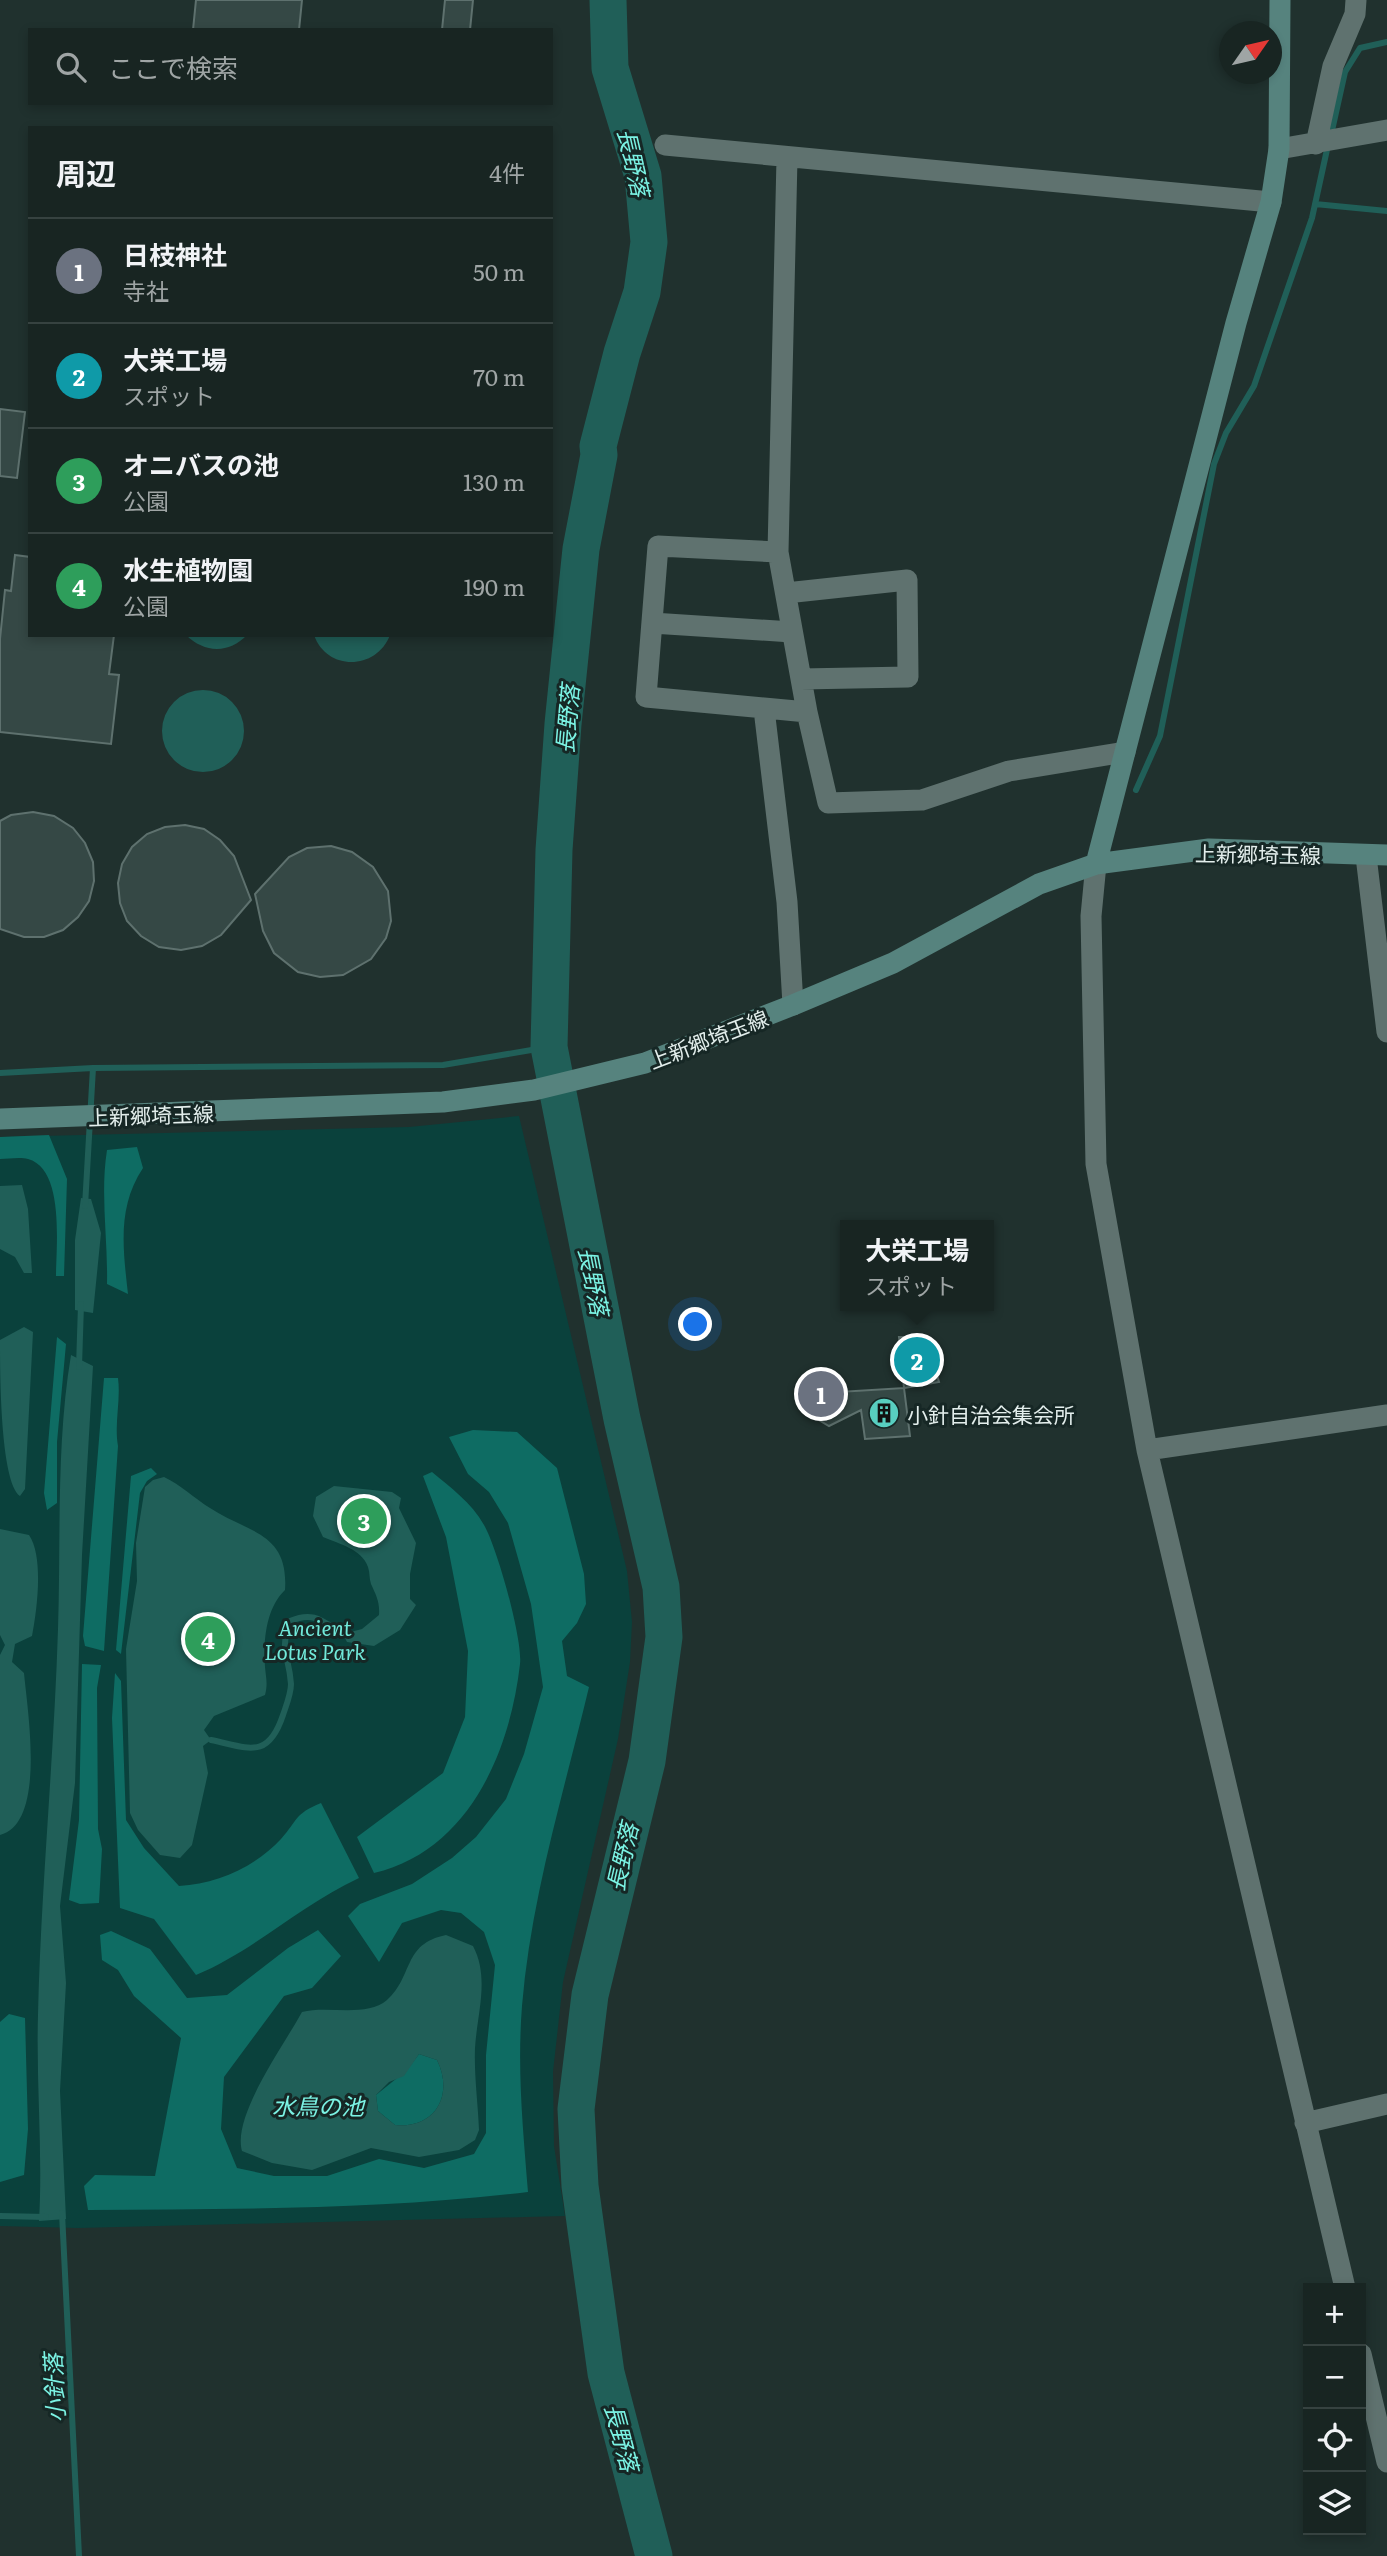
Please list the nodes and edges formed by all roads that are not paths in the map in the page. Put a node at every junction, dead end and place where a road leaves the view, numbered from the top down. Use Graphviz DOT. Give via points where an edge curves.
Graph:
graph roads {
  1 [pos="1279,0"];
  2 [pos="1356,0"];
  3 [pos="1387,130"];
  4 [pos="1317,144"];
  5 [pos="665,145"];
  6 [pos="1279,149"];
  7 [pos="787,158"];
  8 [pos="1271,202"];
  9 [pos="778,552"];
  10 [pos="786,593"];
  11 [pos="652,622"];
  12 [pos="792,632"];
  13 [pos="801,678"];
  14 [pos="764,709"];
  15 [pos="807,712"];
  16 [pos="1125,752"];
  17 [pos="1377,856"];
  18 [pos="1096,864"];
  19 [pos="793,1005"];
  20 [pos="1387,1032"];
  21 [pos="0,1119"];
  22 [pos="1387,1415"];
  23 [pos="1147,1450"];
  24 [pos="1387,2104"];
  25 [pos="1305,2123"];
  26 [pos="1344,2283"];
  27 [pos="1366,2375"];
  28 [pos="1387,2462"];
  1 -- 6 [label="main road"];
  2 -- 4 [label="street" via="1355,14 1333,66"];
  3 -- 4 [label="street"];
  4 -- 6 [label="street"];
  5 -- 7 [label="street"];
  6 -- 8 [label="main road"];
  7 -- 8 [label="street"];
  7 -- 9 [label="street"];
  8 -- 16 [label="main road"];
  9 -- 10 [label="street"];
  9 -- 11 [label="street" via="658,546"];
  10 -- 12 [label="street"];
  10 -- 13 [label="street" via="907,580 908,677"];
  11 -- 12 [label="street"];
  11 -- 14 [label="street" via="646,697"];
  12 -- 13 [label="street"];
  13 -- 15 [label="street"];
  14 -- 15 [label="street"];
  14 -- 19 [label="street" via="787,902"];
  15 -- 16 [label="street" via="828,803 922,800 1009,771"];
  16 -- 18 [label="main road"];
  17 -- 18 [label="main road, 上新郷埼玉線" via="1209,849"];
  17 -- 20 [label="street"];
  18 -- 19 [label="main road, 上新郷埼玉線" via="1039,884 893,963"];
  18 -- 23 [label="street" via="1091,916 1096,1164"];
  19 -- 21 [label="main road, 上新郷埼玉線" via="645,1063 534,1090 443,1102"];
  22 -- 23 [label="street"];
  23 -- 25 [label="street"];
  24 -- 25 [label="street"];
  25 -- 26 [label="street"];
  27 -- 28 [label="street"];
}
